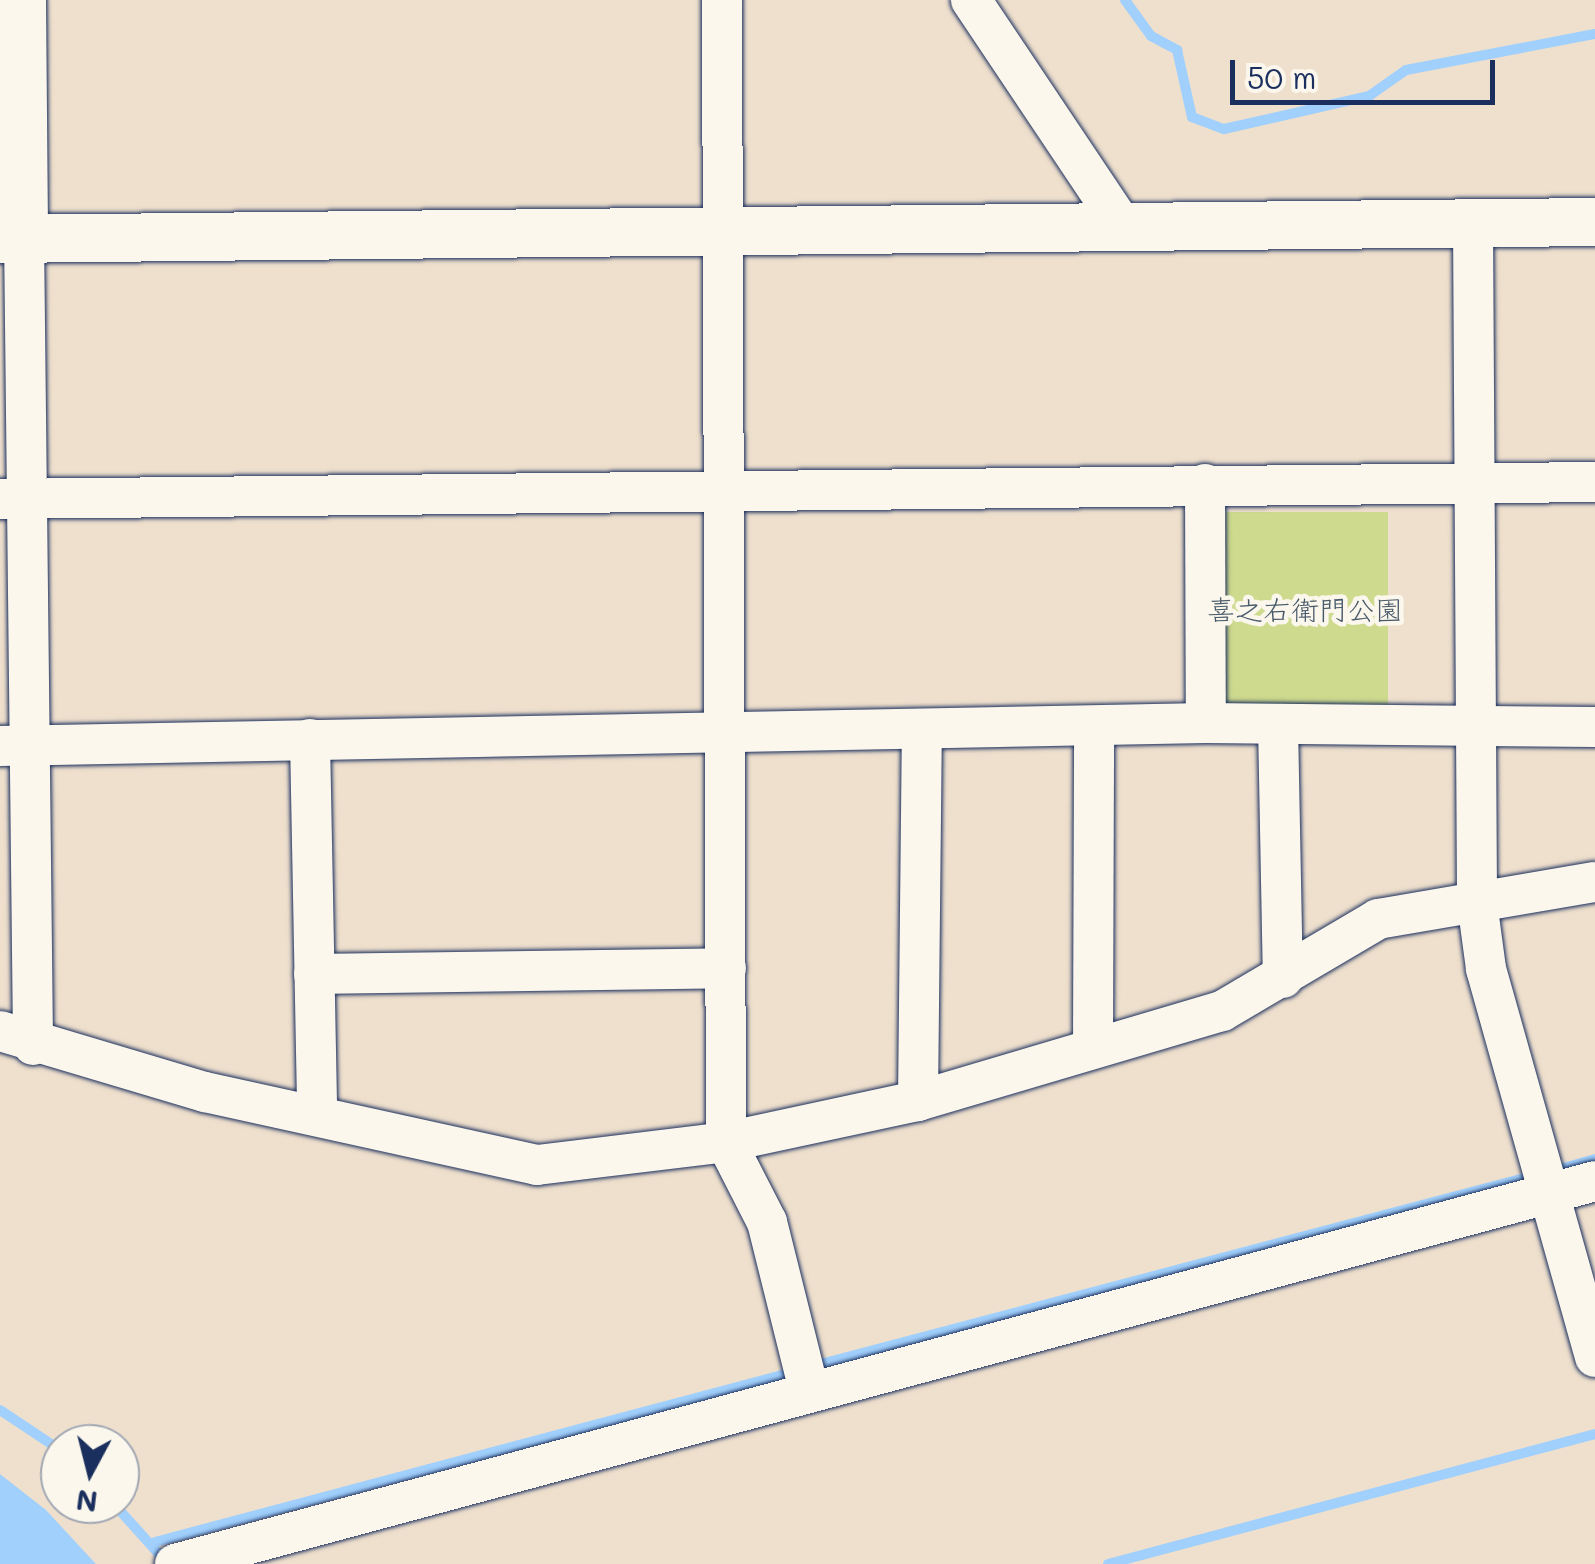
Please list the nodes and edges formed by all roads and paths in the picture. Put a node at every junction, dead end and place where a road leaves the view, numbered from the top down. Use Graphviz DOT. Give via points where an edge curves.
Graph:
graph roads {
  1 [pos="22,0"];
  2 [pos="722,0"];
  3 [pos="972,0"];
  4 [pos="1473,222"];
  5 [pos="1595,222"];
  6 [pos="1123,226"];
  7 [pos="726,228"];
  8 [pos="12,237"];
  9 [pos="1471,482"];
  10 [pos="1595,482"];
  11 [pos="1205,484"];
  12 [pos="728,492"];
  13 [pos="15,496"];
  14 [pos="1206,723"];
  15 [pos="1278,724"];
  16 [pos="1094,726"];
  17 [pos="1595,727"];
  18 [pos="1475,728"];
  19 [pos="922,729"];
  20 [pos="727,733"];
  21 [pos="310,739"];
  22 [pos="16,742"];
  23 [pos="1595,882"];
  24 [pos="1477,902"];
  25 [pos="726,968"];
  26 [pos="314,974"];
  27 [pos="1283,978"];
  28 [pos="16,1038"];
  29 [pos="1093,1046"];
  30 [pos="918,1101"];
  31 [pos="317,1114"];
  32 [pos="726,1142"];
  33 [pos="1595,1180"];
  34 [pos="1553,1191"];
  35 [pos="1595,1357"];
  36 [pos="808,1390"];
  37 [pos="175,1564"];
  1 -- 8 [label="street"];
  2 -- 7 [label="street"];
  3 -- 6 [label="street"];
  4 -- 5 [label="street"];
  4 -- 6 [label="street"];
  4 -- 9 [label="street"];
  6 -- 7 [label="street"];
  7 -- 8 [label="street"];
  7 -- 12 [label="street"];
  8 -- 13 [label="street"];
  9 -- 10 [label="street"];
  9 -- 11 [label="street"];
  9 -- 18 [label="street"];
  11 -- 12 [label="street"];
  11 -- 14 [label="street"];
  12 -- 13 [label="street"];
  12 -- 20 [label="street"];
  13 -- 22 [label="street"];
  14 -- 15 [label="street"];
  14 -- 16 [label="street"];
  15 -- 18 [label="street"];
  15 -- 27 [label="street"];
  16 -- 19 [label="street"];
  16 -- 29 [label="street"];
  17 -- 18 [label="street"];
  18 -- 24 [label="street"];
  19 -- 20 [label="street"];
  19 -- 30 [label="street"];
  20 -- 21 [label="street"];
  20 -- 25 [label="street"];
  21 -- 22 [label="street"];
  21 -- 26 [label="street"];
  22 -- 28 [label="street"];
  23 -- 24 [label="street"];
  24 -- 27 [label="street" via="1378,919"];
  24 -- 34 [label="street" via="1486,968"];
  25 -- 26 [label="street"];
  25 -- 32 [label="street"];
  26 -- 31 [label="street"];
  27 -- 29 [label="street" via="1222,1010"];
  28 -- 31 [label="street"];
  29 -- 30 [label="street"];
  30 -- 32 [label="street"];
  31 -- 32 [label="street" via="537,1165"];
  32 -- 36 [label="street" via="766,1222"];
  33 -- 34 [label="street"];
  34 -- 35 [label="street"];
  34 -- 36 [label="street"];
  36 -- 37 [label="street"];
}
